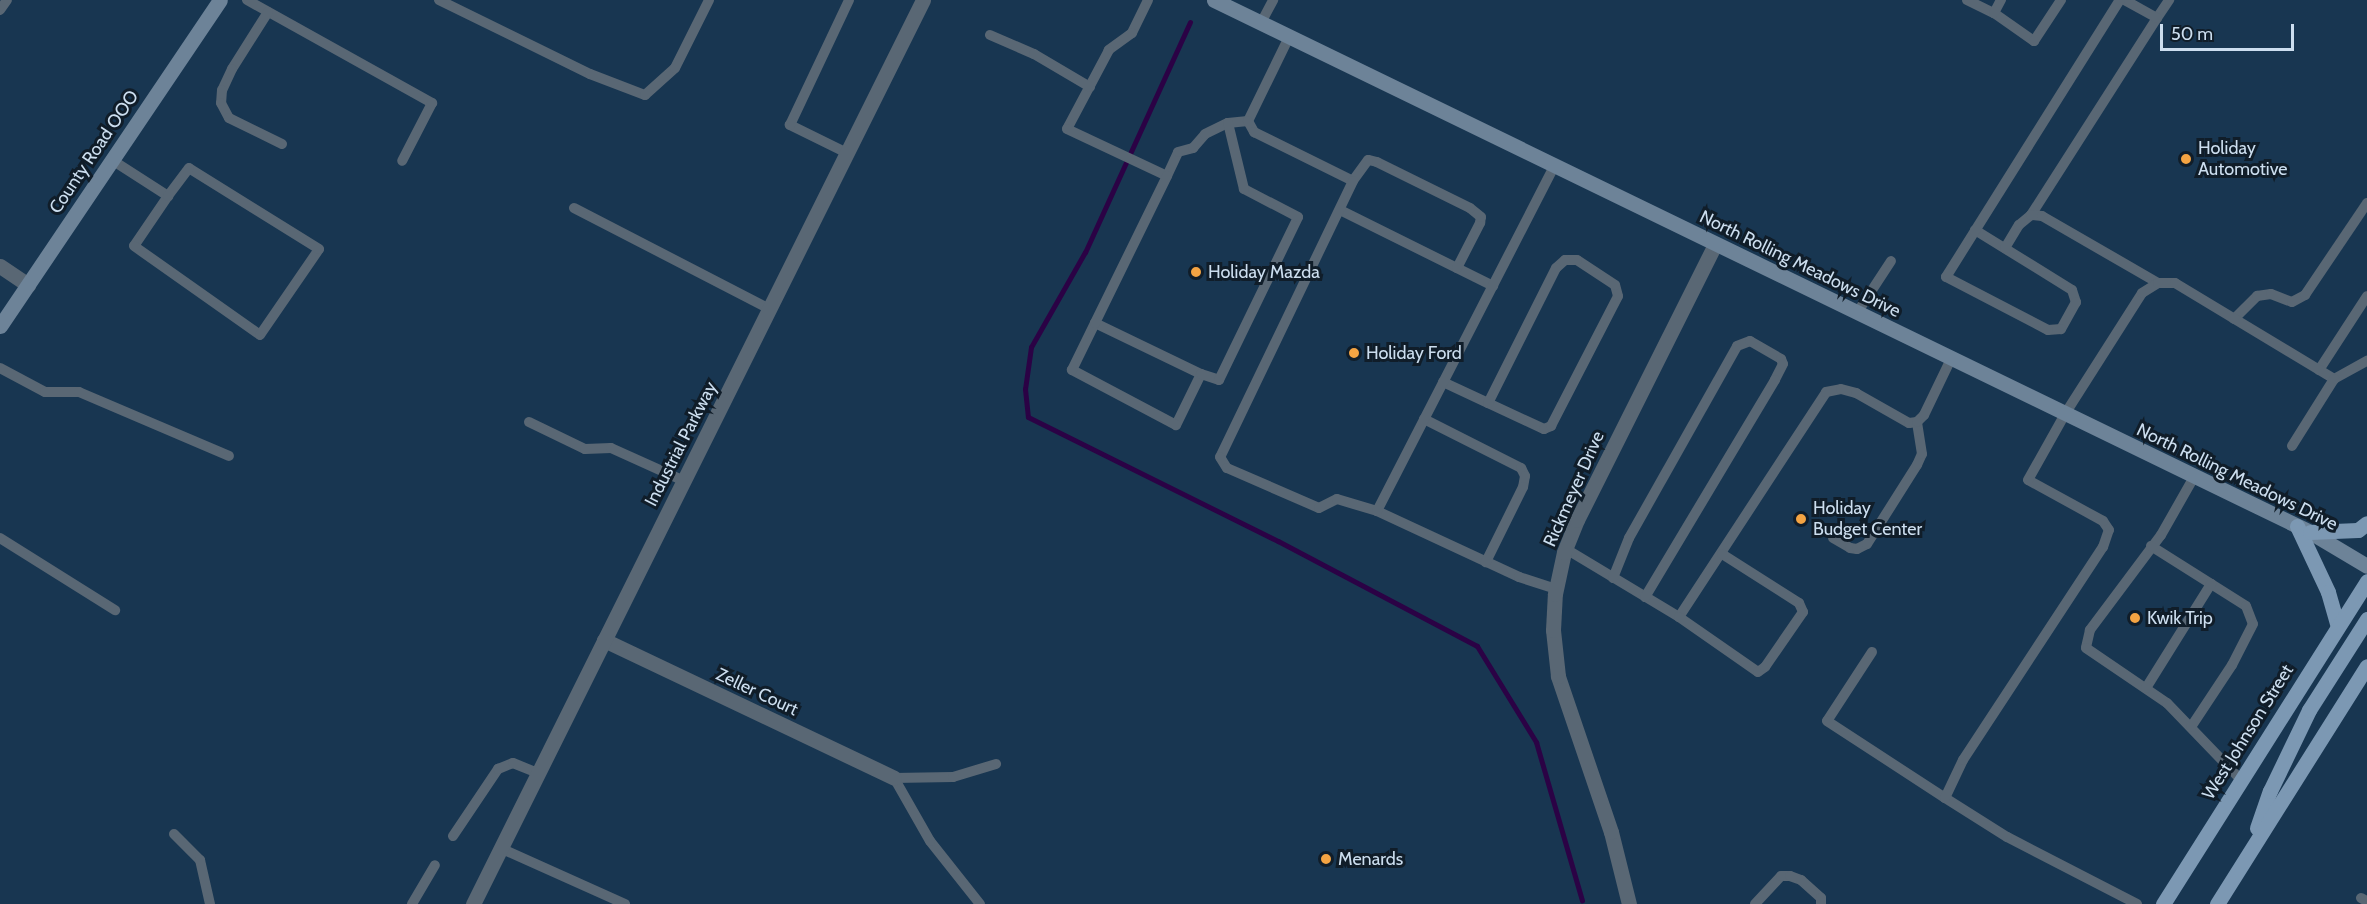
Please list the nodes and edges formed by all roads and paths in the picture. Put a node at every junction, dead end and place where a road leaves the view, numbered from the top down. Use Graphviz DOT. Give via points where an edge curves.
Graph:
graph roads {
  1 [pos="7,0"];
  2 [pos="220,0"];
  3 [pos="247,0"];
  4 [pos="439,0"];
  5 [pos="709,0"];
  6 [pos="849,0"];
  7 [pos="923,0"];
  8 [pos="1148,0"];
  9 [pos="1214,0"];
  10 [pos="1273,0"];
  11 [pos="1967,0"];
  12 [pos="2001,0"];
  13 [pos="2061,0"];
  14 [pos="2120,0"];
  15 [pos="2126,0"];
  16 [pos="2169,0"];
  17 [pos="0,10"];
  18 [pos="268,12"];
  19 [pos="1994,13"];
  20 [pos="2157,18"];
  21 [pos="1262,21"];
  22 [pos="990,35"];
  23 [pos="1290,35"];
  24 [pos="1090,87"];
  25 [pos="1248,121"];
  26 [pos="1228,123"];
  27 [pos="282,144"];
  28 [pos="847,153"];
  29 [pos="112,160"];
  30 [pos="402,161"];
  31 [pos="1554,166"];
  32 [pos="1167,176"];
  33 [pos="1353,181"];
  34 [pos="168,196"];
  35 [pos="2367,203"];
  36 [pos="574,208"];
  37 [pos="1340,210"];
  38 [pos="2031,215"];
  39 [pos="1976,230"];
  40 [pos="1715,245"];
  41 [pos="2005,248"];
  42 [pos="1891,261"];
  43 [pos="0,266"];
  44 [pos="1457,268"];
  45 [pos="2158,283"];
  46 [pos="28,285"];
  47 [pos="1493,285"];
  48 [pos="2367,296"];
  49 [pos="770,309"];
  50 [pos="1857,313"];
  51 [pos="2234,319"];
  52 [pos="1095,323"];
  53 [pos="0,326"];
  54 [pos="1951,359"];
  55 [pos="2367,361"];
  56 [pos="0,368"];
  57 [pos="2319,370"];
  58 [pos="1201,374"];
  59 [pos="2334,379"];
  60 [pos="1443,382"];
  61 [pos="1488,403"];
  62 [pos="2065,414"];
  63 [pos="1424,419"];
  64 [pos="529,422"];
  65 [pos="1917,422"];
  66 [pos="2292,446"];
  67 [pos="229,456"];
  68 [pos="2194,477"];
  69 [pos="684,481"];
  70 [pos="1377,511"];
  71 [pos="2367,524"];
  72 [pos="2303,529"];
  73 [pos="0,538"];
  74 [pos="1833,538"];
  75 [pos="2151,546"];
  76 [pos="1566,549"];
  77 [pos="1722,554"];
  78 [pos="1486,562"];
  79 [pos="2367,566"];
  80 [pos="1613,578"];
  81 [pos="2367,580"];
  82 [pos="2211,584"];
  83 [pos="1556,589"];
  84 [pos="1645,597"];
  85 [pos="115,610"];
  86 [pos="1679,618"];
  87 [pos="2367,619"];
  88 [pos="2338,626"];
  89 [pos="604,640"];
  90 [pos="1872,652"];
  91 [pos="2367,666"];
  92 [pos="2367,687"];
  93 [pos="2146,688"];
  94 [pos="2340,709"];
  95 [pos="2191,727"];
  96 [pos="996,764"];
  97 [pos="538,772"];
  98 [pos="894,778"];
  99 [pos="2241,780"];
  100 [pos="1946,798"];
  101 [pos="174,834"];
  102 [pos="453,836"];
  103 [pos="500,848"];
  104 [pos="2248,853"];
  105 [pos="435,865"];
  106 [pos="210,904"];
  107 [pos="412,904"];
  108 [pos="473,904"];
  109 [pos="625,904"];
  110 [pos="980,904"];
  111 [pos="1629,904"];
  112 [pos="1755,904"];
  113 [pos="1821,904"];
  114 [pos="2137,904"];
  115 [pos="2163,904"];
  116 [pos="2217,904"];
  1 -- 17 [label="lane"];
  2 -- 29 [label="main road, County Road OOO"];
  3 -- 18 [label="lane"];
  4 -- 5 [label="lane" via="591,74 645,95 675,68"];
  6 -- 28 [label="lane" via="790,124"];
  7 -- 28 [label="street, Industrial Parkway"];
  8 -- 24 [label="lane" via="1132,33 1110,50"];
  9 -- 21 [label="main road, North Rolling Meadows Drive"];
  10 -- 21 [label="lane"];
  11 -- 19 [label="lane"];
  12 -- 19 [label="lane"];
  13 -- 19 [label="lane" via="2034,41"];
  14 -- 39 [label="lane"];
  15 -- 20 [label="lane"];
  16 -- 20 [label="lane"];
  18 -- 27 [label="lane" via="232,69 222,90 221,103 229,118"];
  18 -- 30 [label="lane" via="432,103"];
  20 -- 38 [label="lane"];
  21 -- 23 [label="main road, North Rolling Meadows Drive"];
  22 -- 24 [label="lane" via="1034,54"];
  23 -- 25 [label="lane"];
  23 -- 31 [label="main road, North Rolling Meadows Drive"];
  24 -- 32 [label="lane" via="1067,129"];
  25 -- 26 [label="lane"];
  25 -- 33 [label="lane" via="1254,132"];
  26 -- 32 [label="lane" via="1205,134 1193,148 1178,152"];
  26 -- 58 [label="lane" via="1245,189 1298,217 1219,380"];
  28 -- 49 [label="street, Industrial Parkway"];
  29 -- 34 [label="lane"];
  29 -- 46 [label="main road, County Road OOO"];
  31 -- 40 [label="main road, North Rolling Meadows Drive"];
  31 -- 47 [label="lane"];
  32 -- 52 [label="lane"];
  33 -- 37 [label="lane"];
  33 -- 44 [label="lane" via="1368,160 1470,207 1480,217 1480,224"];
  34 -- 34 [label="lane" via="134,246 260,335 319,249 189,168"];
  35 -- 51 [label="lane" via="2305,295 2292,302 2271,294 2257,296"];
  36 -- 49 [label="lane"];
  37 -- 44 [label="lane"];
  37 -- 70 [label="lane" via="1220,457 1227,468 1319,508 1337,499"];
  38 -- 41 [label="lane" via="2019,225"];
  38 -- 45 [label="lane" via="2042,216"];
  39 -- 41 [label="lane"];
  39 -- 41 [label="lane" via="1946,277 2048,330 2061,329 2076,302 2072,290"];
  40 -- 50 [label="main road, North Rolling Meadows Drive"];
  40 -- 76 [label="street, Rickmeyer Drive"];
  42 -- 50 [label="lane"];
  43 -- 46 [label="street"];
  44 -- 47 [label="lane"];
  45 -- 51 [label="lane" via="2175,283"];
  45 -- 62 [label="lane" via="2142,293"];
  46 -- 53 [label="main road, County Road OOO"];
  47 -- 60 [label="lane"];
  48 -- 57 [label="lane"];
  49 -- 69 [label="street, Industrial Parkway"];
  50 -- 54 [label="main road, North Rolling Meadows Drive"];
  51 -- 57 [label="lane"];
  52 -- 58 [label="lane"];
  52 -- 58 [label="lane" via="1072,370 1176,424"];
  54 -- 62 [label="main road, North Rolling Meadows Drive"];
  54 -- 65 [label="lane"];
  55 -- 59 [label="lane"];
  56 -- 67 [label="lane" via="45,392 79,392"];
  57 -- 59 [label="lane"];
  59 -- 66 [label="lane"];
  60 -- 61 [label="lane"];
  60 -- 63 [label="lane"];
  61 -- 61 [label="lane" via="1544,429 1551,426 1618,296 1615,285 1577,260 1565,260 1556,268"];
  62 -- 68 [label="main road, North Rolling Meadows Drive"];
  62 -- 100 [label="lane" via="2028,480 2103,521 2109,530 2103,547 1963,760"];
  63 -- 70 [label="lane"];
  63 -- 78 [label="lane" via="1521,468 1526,476"];
  64 -- 69 [label="lane" via="585,449 611,448"];
  65 -- 74 [label="lane" via="1922,454 1867,544 1850,548"];
  65 -- 77 [label="lane" via="1909,423 1856,393 1841,389 1826,392"];
  68 -- 72 [label="main road, North Rolling Meadows Drive"];
  68 -- 75 [label="lane"];
  69 -- 89 [label="street, Industrial Parkway"];
  70 -- 78 [label="lane"];
  71 -- 72 [label="main road" via="2358,530"];
  72 -- 79 [label="main road, North Rolling Meadows Drive"];
  72 -- 88 [label="main road"];
  73 -- 85 [label="lane"];
  75 -- 82 [label="lane"];
  75 -- 93 [label="lane" via="2090,630 2086,648"];
  76 -- 80 [label="lane"];
  76 -- 83 [label="street, Rickmeyer Drive"];
  77 -- 86 [label="lane"];
  77 -- 86 [label="lane" via="1799,603 1803,612 1765,668 1758,672"];
  78 -- 83 [label="lane"];
  80 -- 84 [label="lane"];
  80 -- 84 [label="lane" via="1629,538 1737,346 1750,341 1781,359 1783,364 1774,380"];
  81 -- 88 [label="main road, West Johnson Street"];
  82 -- 93 [label="lane"];
  82 -- 95 [label="lane" via="2247,606 2253,624 2232,665"];
  83 -- 111 [label="street, Rickmeyer Drive" via="1553,630 1558,676 1611,832"];
  84 -- 86 [label="lane"];
  87 -- 104 [label="main road" via="2309,710 2270,791"];
  88 -- 99 [label="main road, West Johnson Street"];
  89 -- 97 [label="street, Industrial Parkway"];
  89 -- 98 [label="street, Zeller Court"];
  90 -- 100 [label="lane" via="1827,721"];
  91 -- 94 [label="main road"];
  92 -- 94 [label="main road"];
  93 -- 95 [label="lane"];
  94 -- 104 [label="main road"];
  95 -- 99 [label="lane"];
  96 -- 98 [label="lane" via="953,777"];
  97 -- 102 [label="lane" via="513,763 498,769"];
  97 -- 103 [label="street, Industrial Parkway"];
  98 -- 110 [label="lane" via="930,841"];
  99 -- 115 [label="main road, West Johnson Street"];
  100 -- 114 [label="lane" via="2007,837"];
  101 -- 106 [label="lane" via="200,860"];
  103 -- 108 [label="street, Industrial Parkway"];
  103 -- 109 [label="lane"];
  104 -- 116 [label="main road"];
  105 -- 107 [label="lane"];
  112 -- 113 [label="lane" via="1781,876 1801,880 1821,898"];
}
